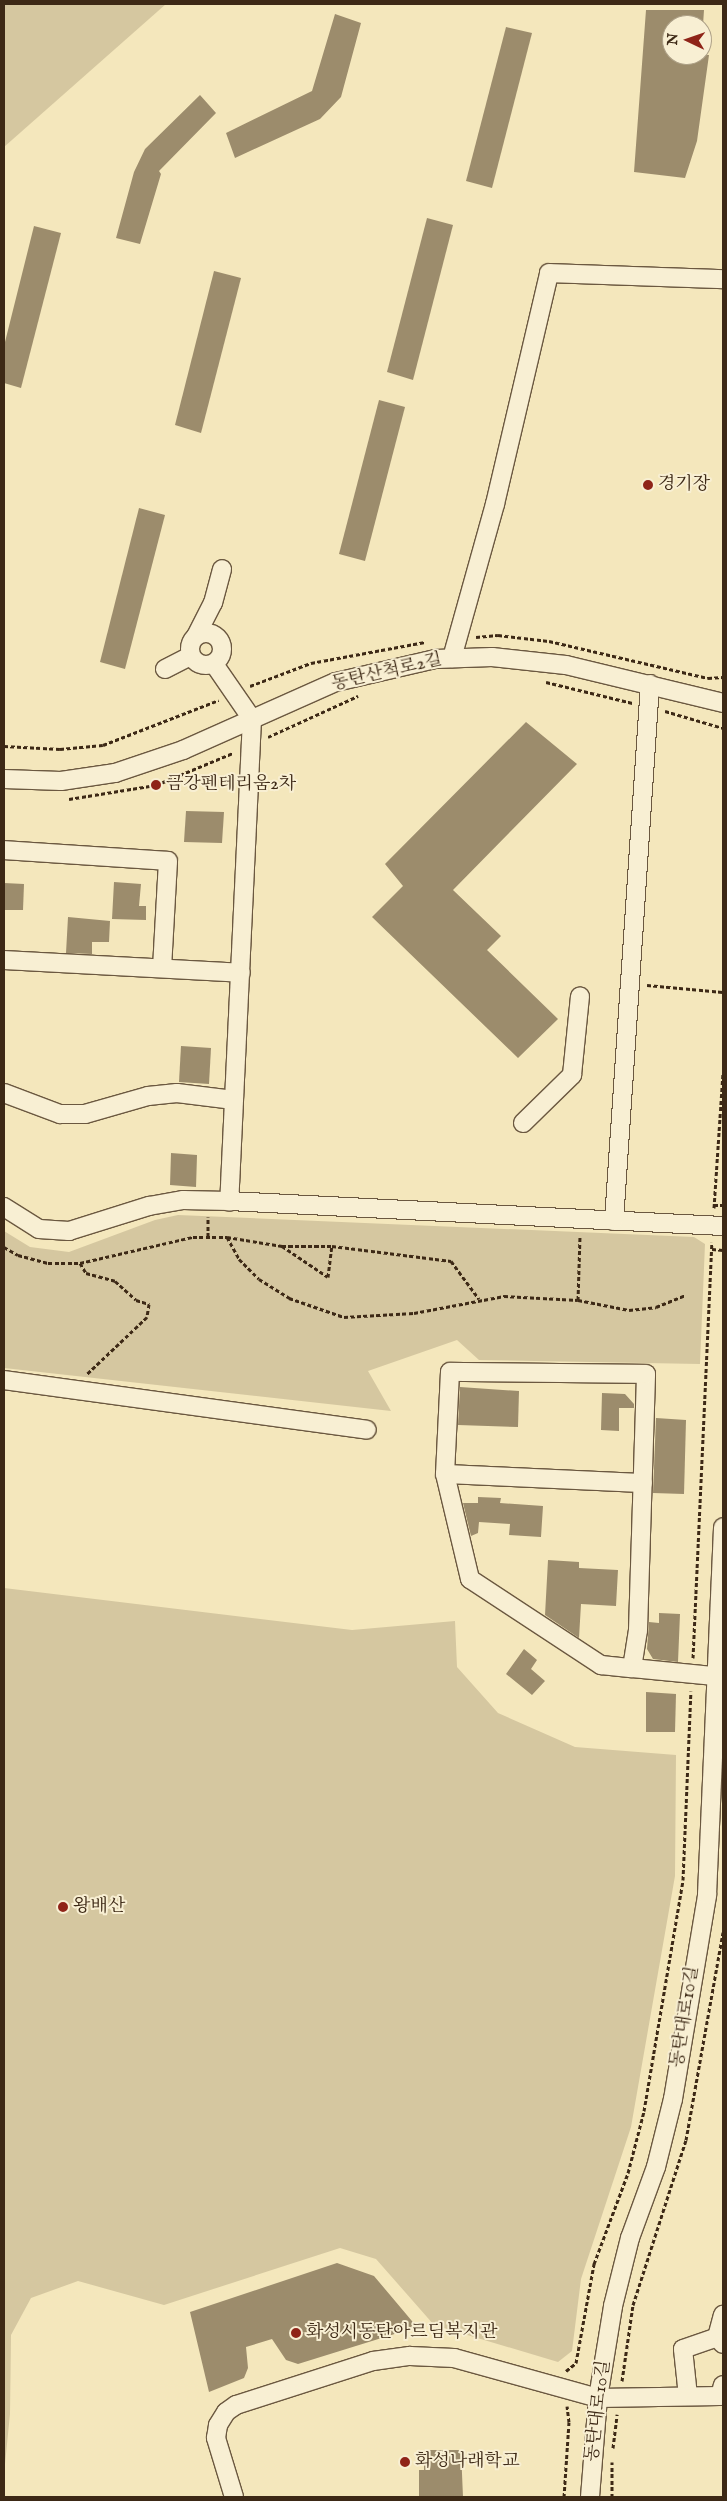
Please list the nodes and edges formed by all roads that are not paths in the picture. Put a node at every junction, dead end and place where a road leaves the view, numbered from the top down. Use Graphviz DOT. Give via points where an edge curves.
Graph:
graph roads {
  1 [pos="723,280"];
  2 [pos="222,569"];
  3 [pos="213,603"];
  4 [pos="196,636"];
  5 [pos="216,636"];
  6 [pos="191,656"];
  7 [pos="452,658"];
  8 [pos="214,664"];
  9 [pos="165,669"];
  10 [pos="650,684"];
  11 [pos="723,703"];
  12 [pos="252,719"];
  13 [pos="4,778"];
  14 [pos="4,850"];
  15 [pos="4,960"];
  16 [pos="162,967"];
  17 [pos="241,973"];
  18 [pos="580,996"];
  19 [pos="4,1093"];
  20 [pos="234,1100"];
  21 [pos="523,1123"];
  22 [pos="229,1201"];
  23 [pos="4,1207"];
  24 [pos="614,1221"];
  25 [pos="723,1226"];
  26 [pos="4,1380"];
  27 [pos="367,1430"];
  28 [pos="445,1474"];
  29 [pos="643,1483"];
  30 [pos="723,1527"];
  31 [pos="632,1668"];
  32 [pos="720,1677"];
  33 [pos="723,2314"];
  34 [pos="720,2340"];
  35 [pos="723,2385"];
  36 [pos="688,2396"];
  37 [pos="598,2398"];
  38 [pos="234,2497"];
  39 [pos="590,2497"];
  1 -- 7 [label="street" via="549,273 495,504"];
  2 -- 3 [label="street"];
  3 -- 4 [label="street"];
  3 -- 5 [label="street"];
  4 -- 5 [label="street" via="206,632"];
  4 -- 6 [label="street" via="190,645"];
  5 -- 8 [label="street" via="223,650"];
  6 -- 8 [label="street" via="198,664"];
  6 -- 9 [label="street"];
  7 -- 10 [label="street, 동탄산척로2길" via="492,657 566,665"];
  7 -- 12 [label="street, 동탄산척로2길" via="390,668 336,682"];
  8 -- 12 [label="street"];
  10 -- 11 [label="street, 동탄산척로2길"];
  10 -- 24 [label="street"];
  12 -- 13 [label="street, 동탄산척로2길" via="183,750 115,773 61,781"];
  12 -- 17 [label="street"];
  14 -- 16 [label="street" via="168,861"];
  15 -- 16 [label="street"];
  16 -- 17 [label="street"];
  17 -- 20 [label="street"];
  18 -- 21 [label="street" via="572,1075"];
  19 -- 20 [label="street" via="60,1114 85,1114 148,1096 177,1094"];
  20 -- 22 [label="street"];
  22 -- 23 [label="street" via="183,1200 149,1206 69,1231 38,1229"];
  22 -- 24 [label="street"];
  24 -- 25 [label="street"];
  26 -- 27 [label="street"];
  28 -- 29 [label="street"];
  28 -- 29 [label="street" via="450,1372 646,1374"];
  28 -- 31 [label="street" via="470,1579 601,1665"];
  29 -- 31 [label="street" via="638,1630"];
  30 -- 32 [label="street, 동탄대로10길"];
  31 -- 32 [label="street"];
  32 -- 37 [label="street, 동탄대로10길" via="707,1895 673,2099 656,2167 630,2238 613,2306"];
  33 -- 34 [label="street"];
  34 -- 36 [label="street" via="683,2349"];
  35 -- 36 [label="street" via="720,2396"];
  36 -- 37 [label="street"];
  37 -- 38 [label="street" via="454,2358 410,2356 373,2361 236,2405 226,2412 218,2425 216,2438"];
  37 -- 39 [label="street, 동탄대로10길"];
}
